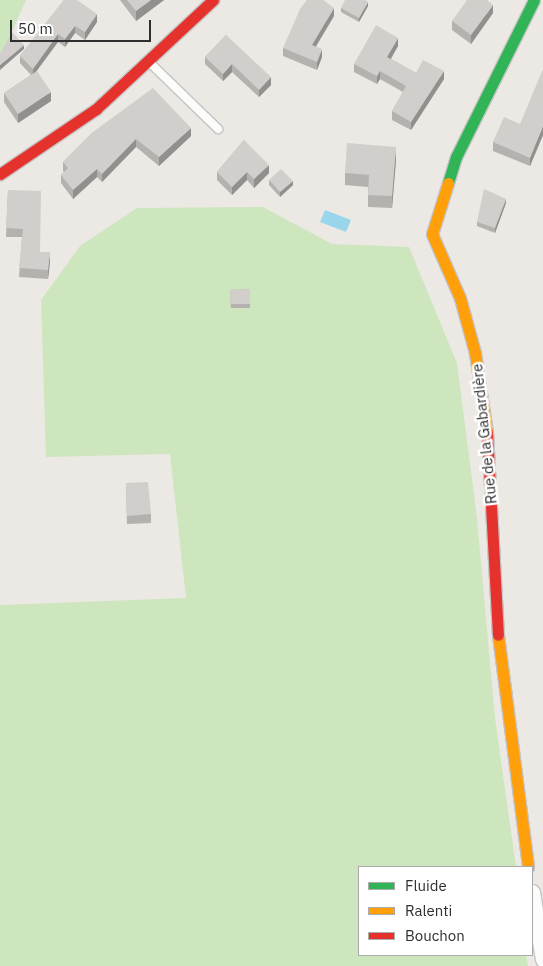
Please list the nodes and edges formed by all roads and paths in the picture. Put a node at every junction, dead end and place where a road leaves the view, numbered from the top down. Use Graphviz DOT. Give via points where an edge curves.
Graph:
graph roads {
  1 [pos="213,0"];
  2 [pos="534,0"];
  3 [pos="150,63"];
  4 [pos="218,129"];
  5 [pos="0,174"];
  6 [pos="528,866"];
  7 [pos="533,898"];
  8 [pos="543,959"];
  1 -- 3 [label="street"];
  2 -- 6 [label="street, Rue de la Gabardière" via="456,157 432,234 460,298 475,353 486,431 499,664"];
  3 -- 4 [label="lane"];
  3 -- 5 [label="street" via="96,109"];
  7 -- 8 [label="street"];
}
